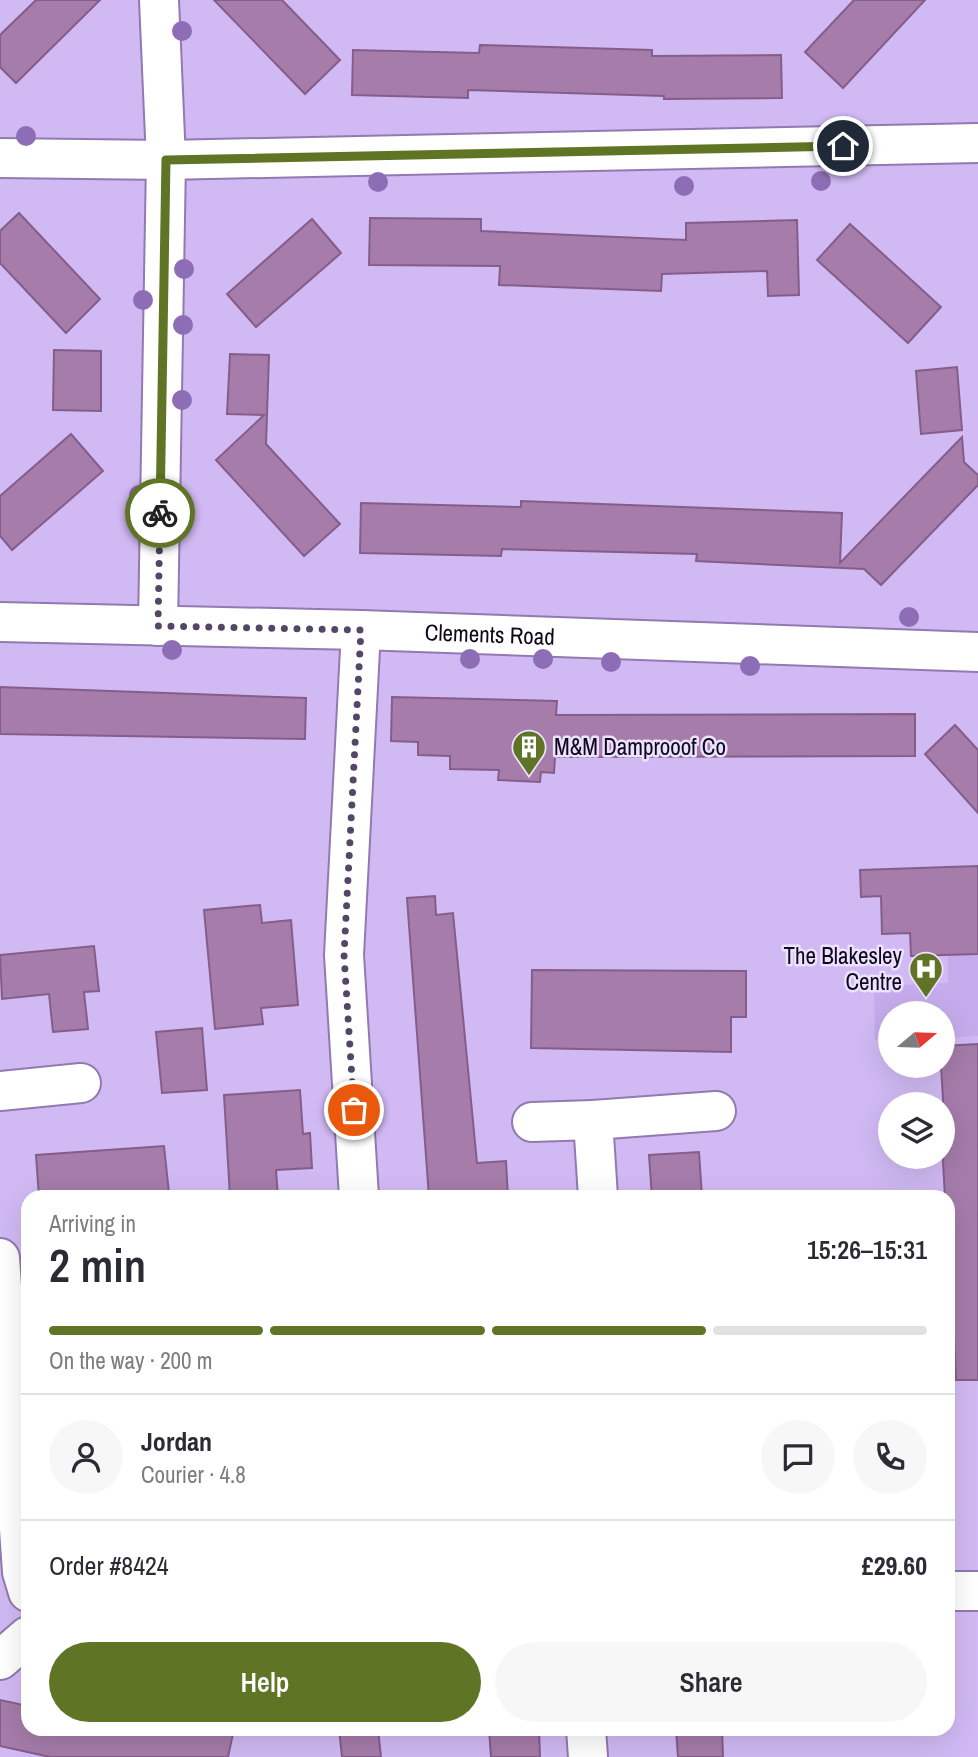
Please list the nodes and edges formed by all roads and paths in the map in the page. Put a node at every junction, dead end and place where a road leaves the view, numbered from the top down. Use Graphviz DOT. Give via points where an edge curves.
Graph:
graph roads {
  1 [pos="159,0"];
  2 [pos="978,144"];
  3 [pos="0,158"];
  4 [pos="166,160"];
  5 [pos="0,622"];
  6 [pos="158,626"];
  7 [pos="361,630"];
  8 [pos="978,652"];
  9 [pos="81,1083"];
  10 [pos="0,1091"];
  11 [pos="716,1111"];
  12 [pos="593,1120"];
  13 [pos="532,1122"];
  14 [pos="359,1190"];
  15 [pos="598,1190"];
  16 [pos="10,1280"];
  17 [pos="21,1548"];
  18 [pos="955,1591"];
  19 [pos="978,1591"];
  20 [pos="21,1642"];
  21 [pos="0,1660"];
  22 [pos="586,1736"];
  23 [pos="588,1757"];
  1 -- 4 [label="street"];
  2 -- 4 [label="street"];
  3 -- 4 [label="street"];
  4 -- 6 [label="street"];
  5 -- 6 [label="street, Clements Road"];
  6 -- 7 [label="street, Clements Road"];
  7 -- 8 [label="street, Clements Road"];
  7 -- 14 [label="street" via="344,955"];
  9 -- 10 [label="street"];
  11 -- 12 [label="street"];
  12 -- 13 [label="street"];
  12 -- 15 [label="street"];
  16 -- 17 [label="street"];
  18 -- 19 [label="street"];
  20 -- 21 [label="street"];
  22 -- 23 [label="street"];
}
